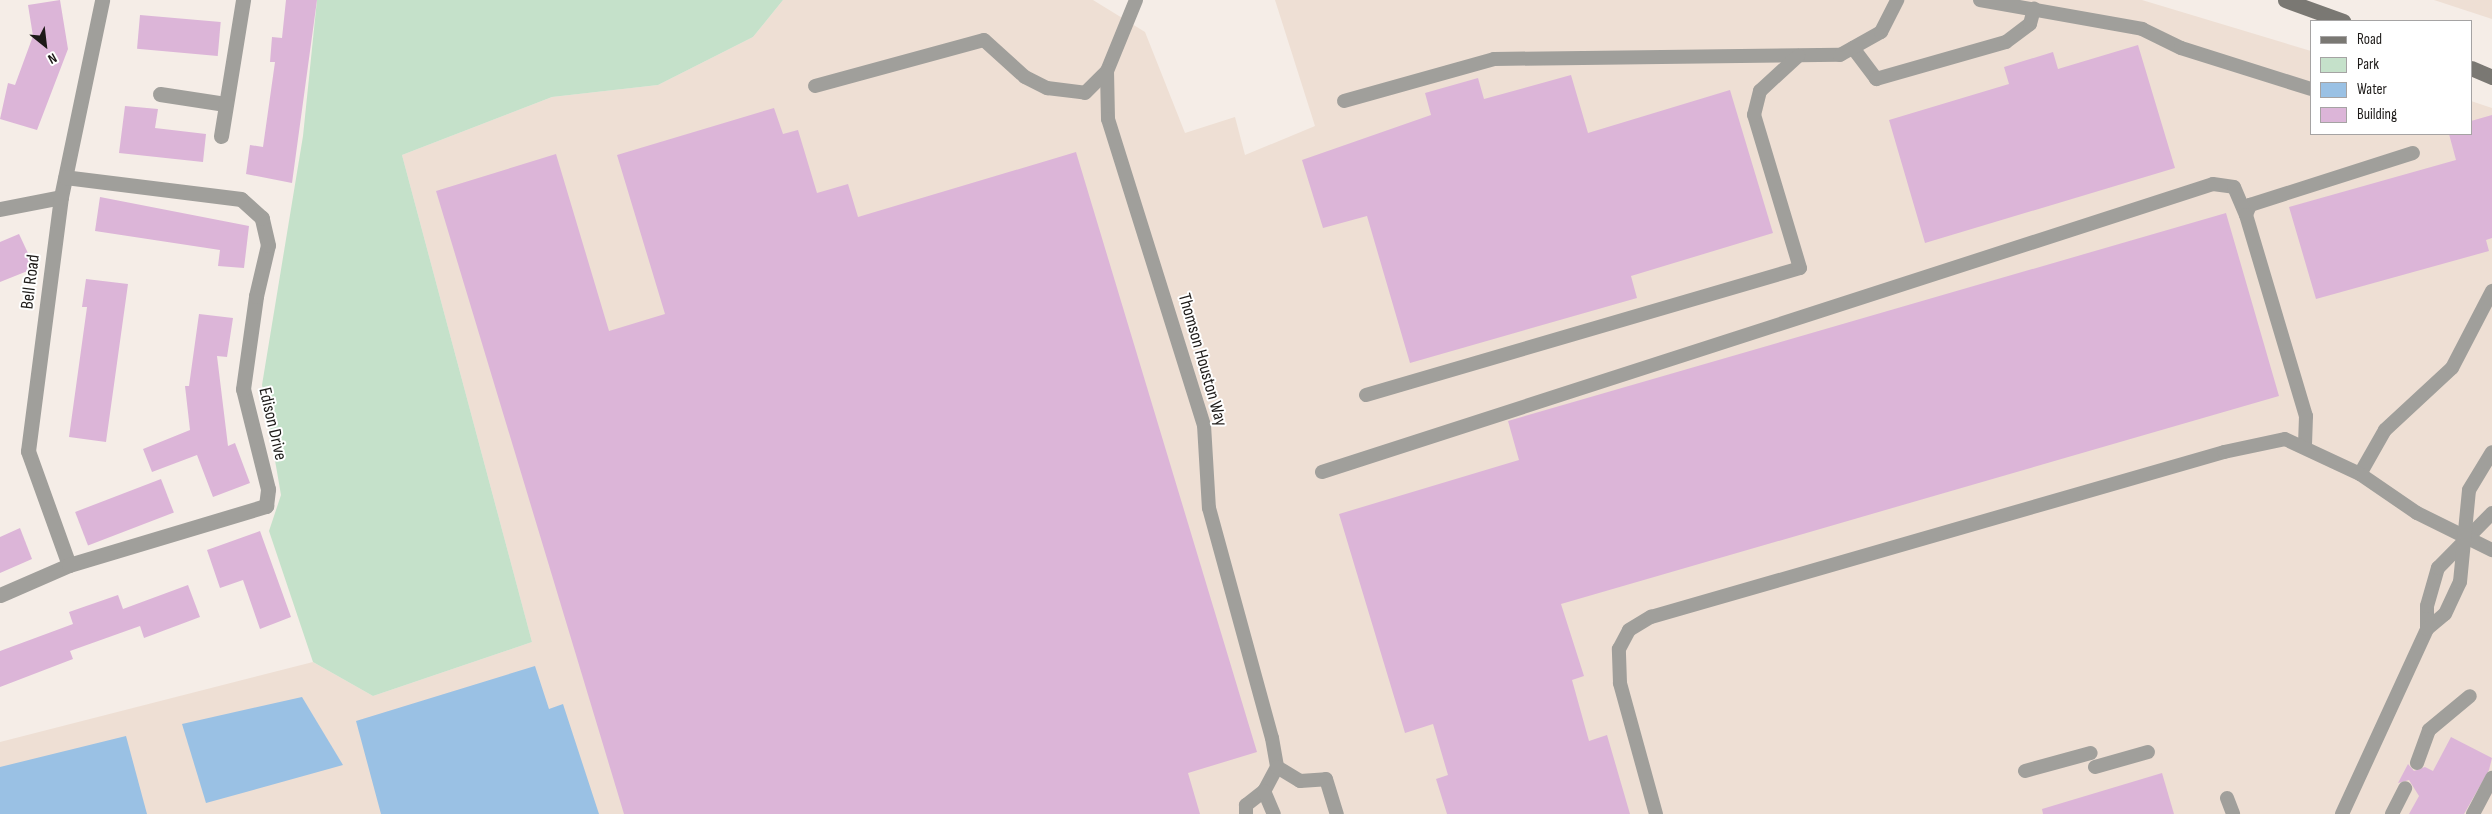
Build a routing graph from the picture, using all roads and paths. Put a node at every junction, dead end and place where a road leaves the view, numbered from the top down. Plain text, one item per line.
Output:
1 (102, 0) edge
2 (243, 0) edge
3 (1136, 0) edge
4 (1897, 0) edge
5 (1980, 0) edge
6 (2285, 0) edge
7 (2034, 9) junction
8 (2340, 20) edge
9 (1854, 48) junction
10 (1798, 56) junction
11 (1107, 71) junction
12 (815, 86) dead end
13 (2310, 89) edge
14 (160, 94) dead end
15 (1344, 101) dead end
16 (225, 104) junction
17 (221, 136) dead end
18 (2413, 153) dead end
19 (65, 177) junction
20 (61, 197) junction
21 (0, 209) edge
22 (2246, 215) junction
23 (2492, 291) edge
24 (1366, 395) dead end
25 (2305, 446) junction
26 (2492, 452) edge
27 (1322, 472) dead end
28 (2360, 474) junction
29 (2492, 513) edge
30 (2465, 538) junction
31 (2492, 550) edge
32 (69, 565) junction
33 (0, 595) edge
34 (2427, 629) junction
35 (2470, 696) dead end
36 (2148, 752) dead end
37 (2091, 753) dead end
38 (2417, 763) dead end
39 (1277, 767) junction
40 (2096, 767) dead end
41 (2025, 770) dead end
42 (2492, 778) edge
43 (2405, 788) dead end
44 (1264, 791) junction
45 (2227, 798) dead end
46 (1246, 814) edge
47 (1274, 814) edge
48 (1338, 814) edge
49 (1656, 814) edge
50 (2233, 814) edge
51 (2342, 814) edge
52 (2392, 814) edge
53 (2473, 814) edge

1 - 19 street, Bell Road
2 - 16 street
3 - 11 lane, Thomson Houston Way
4 - 9 lane
5 - 7 lane
6 - 8 street
7 - 9 lane
7 - 13 lane
9 - 10 lane
10 - 15 lane
10 - 24 lane
11 - 12 lane
11 - 39 lane, Thomson Houston Way
14 - 16 street
16 - 17 street
18 - 22 lane
19 - 20 street, Bell Road
19 - 32 street, Edison Drive
20 - 21 street
20 - 32 street, Bell Road
22 - 25 lane
22 - 27 lane
23 - 28 lane
25 - 28 lane
25 - 49 lane
26 - 30 lane
28 - 30 lane
29 - 30 lane
30 - 31 lane
30 - 34 lane
30 - 34 lane
32 - 33 street, Edison Drive
34 - 51 lane
35 - 38 lane
36 - 40 lane
37 - 41 lane
39 - 44 lane
39 - 48 lane
42 - 53 lane
43 - 52 lane
44 - 46 lane
44 - 47 lane
45 - 50 lane

